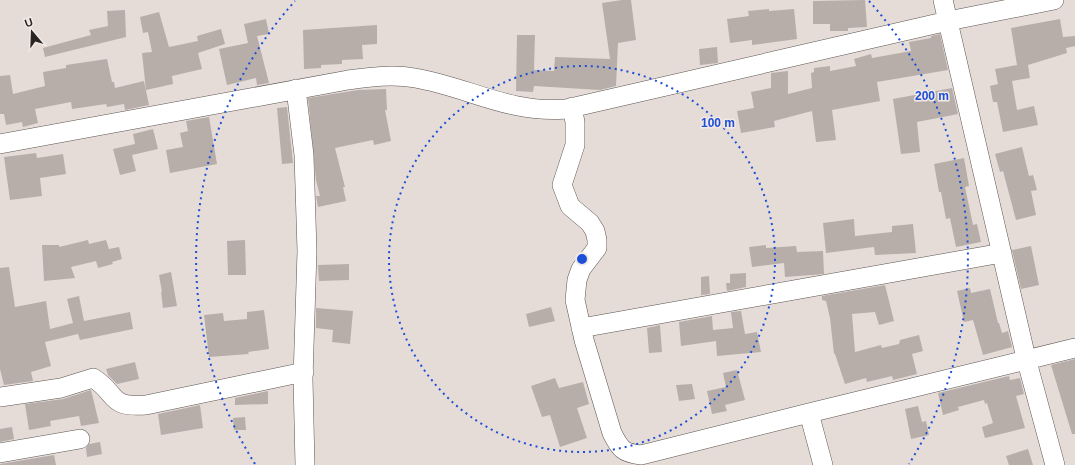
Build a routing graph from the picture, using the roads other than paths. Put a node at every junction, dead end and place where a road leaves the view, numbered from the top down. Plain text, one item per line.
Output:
1 (943, 0) edge
2 (1054, 0) edge
3 (948, 21) junction
4 (296, 89) junction
5 (572, 107) junction
6 (0, 144) edge
7 (1002, 253) junction
8 (581, 328) junction
9 (1075, 348) edge
10 (1026, 358) junction
11 (304, 372) junction
12 (0, 397) edge
13 (809, 413) junction
14 (80, 439) dead end
15 (0, 453) edge
16 (305, 465) edge
17 (823, 465) edge
18 (1055, 465) edge

1 - 3 street
2 - 3 street
3 - 5 street
3 - 7 street
4 - 5 street
4 - 6 street
4 - 11 street
5 - 8 street
7 - 8 street
7 - 10 street
8 - 13 street
9 - 10 street
10 - 13 street
10 - 18 street
11 - 12 street
11 - 16 street
13 - 17 street
14 - 15 street

